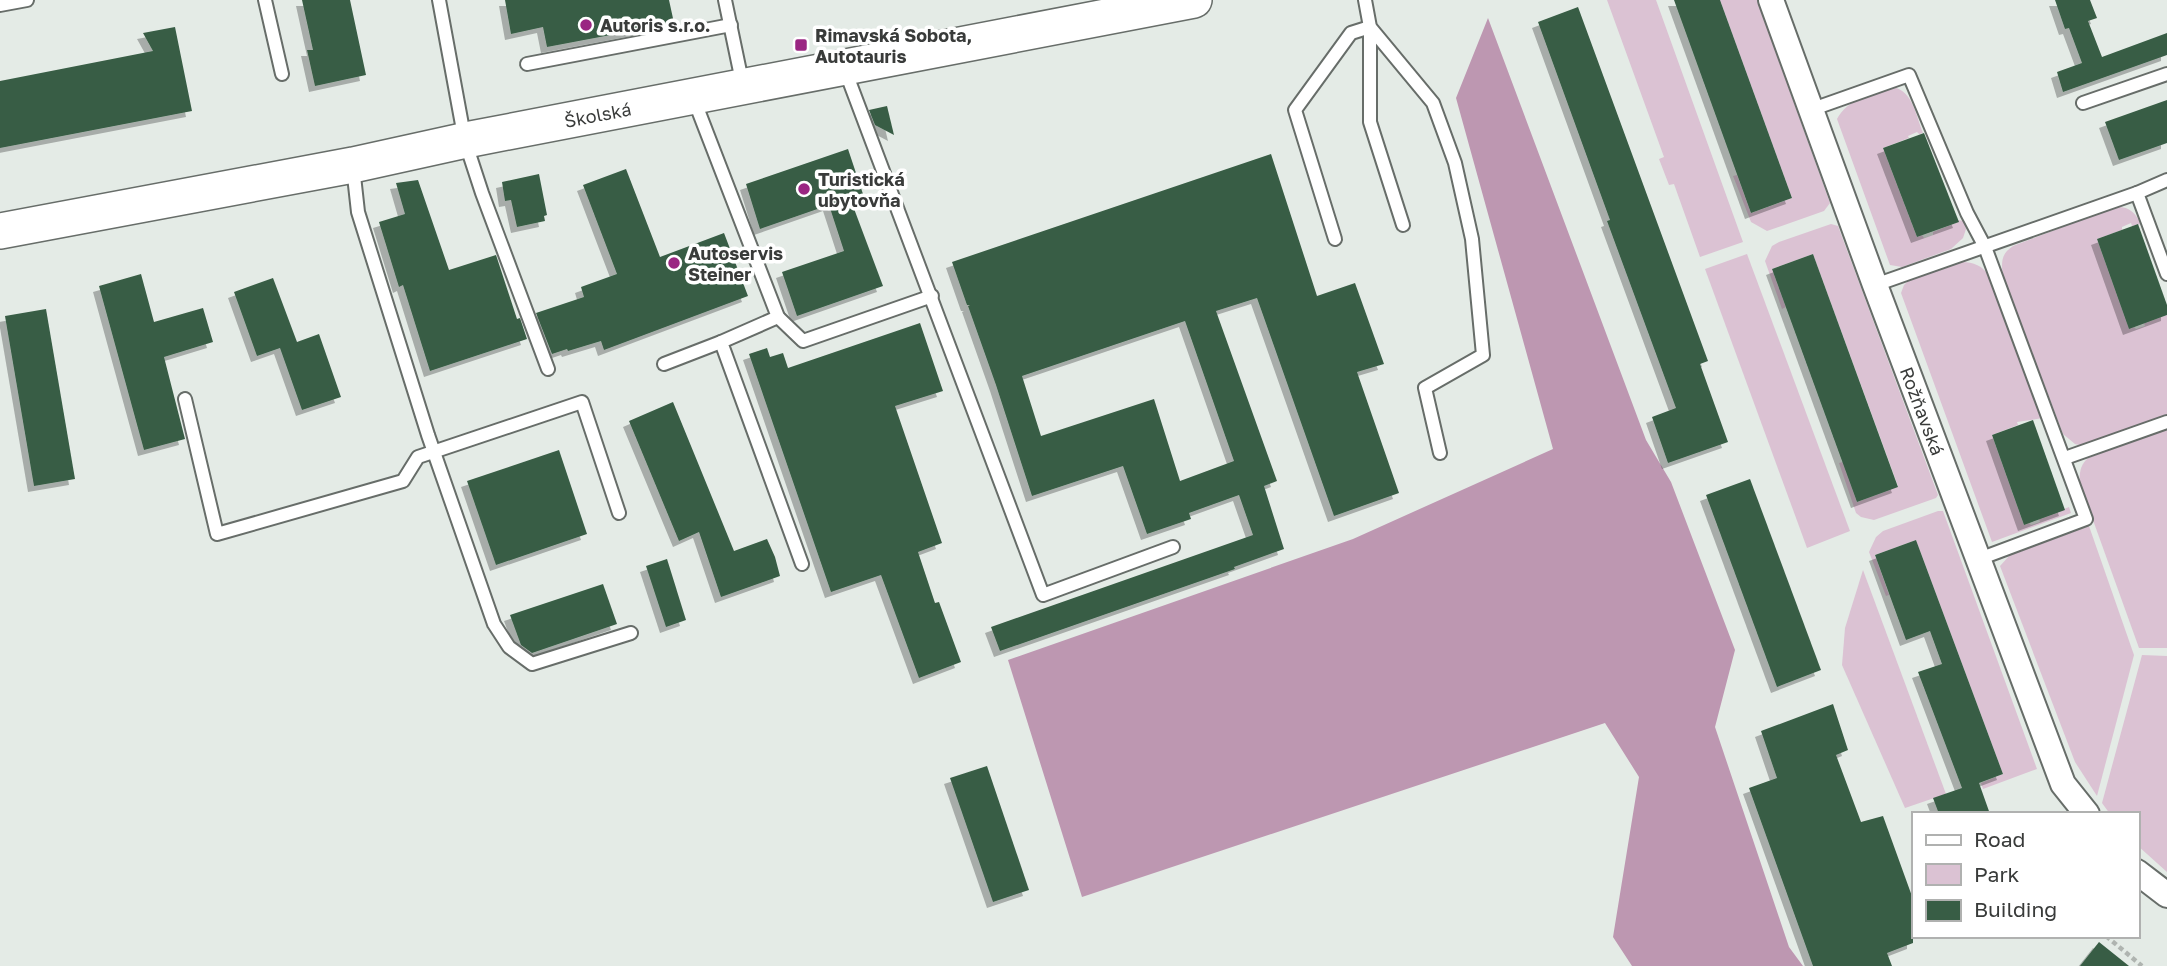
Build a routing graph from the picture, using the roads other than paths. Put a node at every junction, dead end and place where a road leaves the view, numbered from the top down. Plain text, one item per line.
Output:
1 (27, 0) edge
2 (265, 0) edge
3 (439, 0) edge
4 (724, 0) edge
5 (1194, 0) edge
6 (1365, 0) edge
7 (1771, 0) edge
8 (0, 5) edge
9 (731, 25) junction
10 (1370, 27) junction
11 (527, 64) dead end
12 (844, 66) junction
13 (282, 74) dead end
14 (2167, 74) edge
15 (743, 87) junction
16 (693, 97) junction
17 (2083, 103) dead end
18 (1810, 110) junction
19 (465, 141) junction
20 (353, 165) junction
21 (2167, 180) edge
22 (2137, 193) junction
23 (1403, 225) dead end
24 (0, 231) edge
25 (1335, 239) dead end
26 (1985, 247) junction
27 (2167, 274) edge
28 (1875, 285) junction
29 (932, 296) junction
30 (778, 317) junction
31 (721, 342) junction
32 (664, 363) dead end
33 (548, 369) dead end
34 (185, 399) dead end
35 (2167, 422) edge
36 (434, 452) junction
37 (1440, 453) dead end
38 (2065, 458) junction
39 (619, 513) dead end
40 (1173, 547) dead end
41 (1979, 559) junction
42 (802, 564) dead end
43 (631, 632) dead end
44 (2085, 812) edge
45 (2139, 874) edge
46 (2167, 895) edge

1 - 8 lane
2 - 13 lane
3 - 19 lane
4 - 9 lane
5 - 12 main road, Školská
6 - 10 lane
7 - 18 street, Rožňavská
9 - 11 lane
9 - 15 lane
10 - 23 lane
10 - 25 lane
10 - 37 lane
12 - 15 main road, Školská
12 - 29 lane
14 - 17 lane
15 - 16 main road, Školská
16 - 19 main road, Školská
16 - 30 lane
18 - 26 lane
18 - 28 street, Rožňavská
19 - 20 main road, Školská
19 - 33 lane
20 - 24 main road, Školská
20 - 36 lane
21 - 22 lane
22 - 26 lane
22 - 27 lane
26 - 28 lane
26 - 38 lane
28 - 41 street, Rožňavská
29 - 30 lane
29 - 40 lane
30 - 31 lane
31 - 32 lane
31 - 42 lane
34 - 36 lane
35 - 38 lane
36 - 39 lane
36 - 43 lane
38 - 41 lane
41 - 44 street, Rožňavská
45 - 46 street

